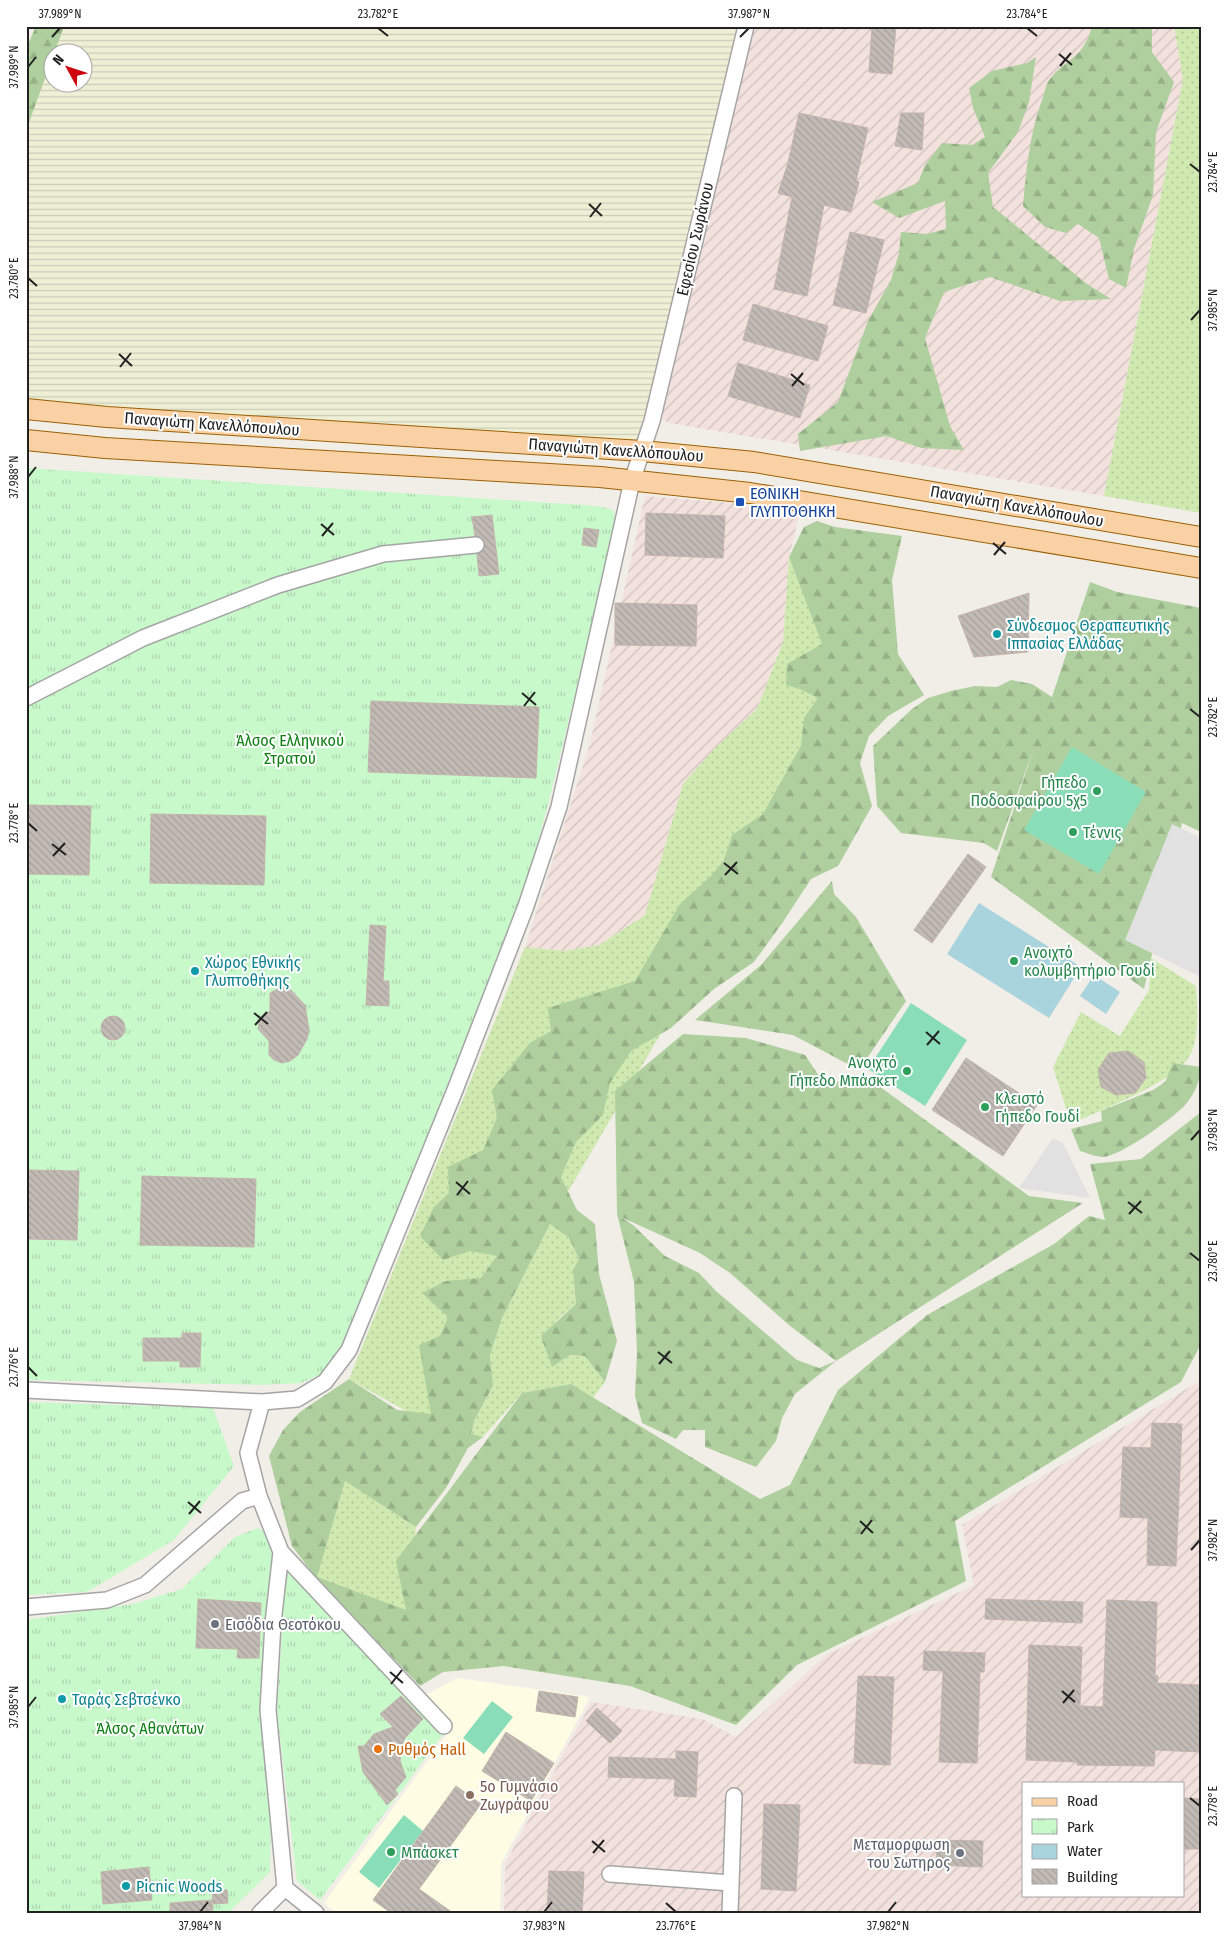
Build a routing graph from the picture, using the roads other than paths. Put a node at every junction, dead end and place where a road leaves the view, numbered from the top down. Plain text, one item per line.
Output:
1 (746, 26) edge
2 (26, 409) edge
3 (26, 440) edge
4 (642, 451) junction
5 (632, 481) junction
6 (1201, 537) edge
7 (476, 545) dead end
8 (1199, 568) edge
9 (26, 698) edge
10 (26, 1390) edge
11 (262, 1402) junction
12 (260, 1496) junction
13 (281, 1552) junction
14 (26, 1606) edge
15 (444, 1726) dead end
16 (734, 1796) dead end
17 (610, 1874) dead end
18 (731, 1883) junction
19 (285, 1888) junction
20 (260, 1913) edge
21 (316, 1913) edge
22 (730, 1913) edge

1 - 4 street, Εφεσίου Σωράνου
2 - 4 main road, Παναγιώτη Κανελλόπουλου
3 - 5 main road, Παναγιώτη Κανελλόπουλου
4 - 5 street, Εφεσίου Σωράνου
4 - 6 main road, Παναγιώτη Κανελλόπουλου
5 - 8 main road, Παναγιώτη Κανελλόπουλου
5 - 11 street, Εφεσίου Σωράνου
7 - 9 street
10 - 11 street, Εφεσίου Σωράνου
11 - 12 street
12 - 13 street
12 - 14 street
13 - 15 street
13 - 19 street
16 - 18 street
17 - 18 street
18 - 22 street
19 - 20 street
19 - 21 street

